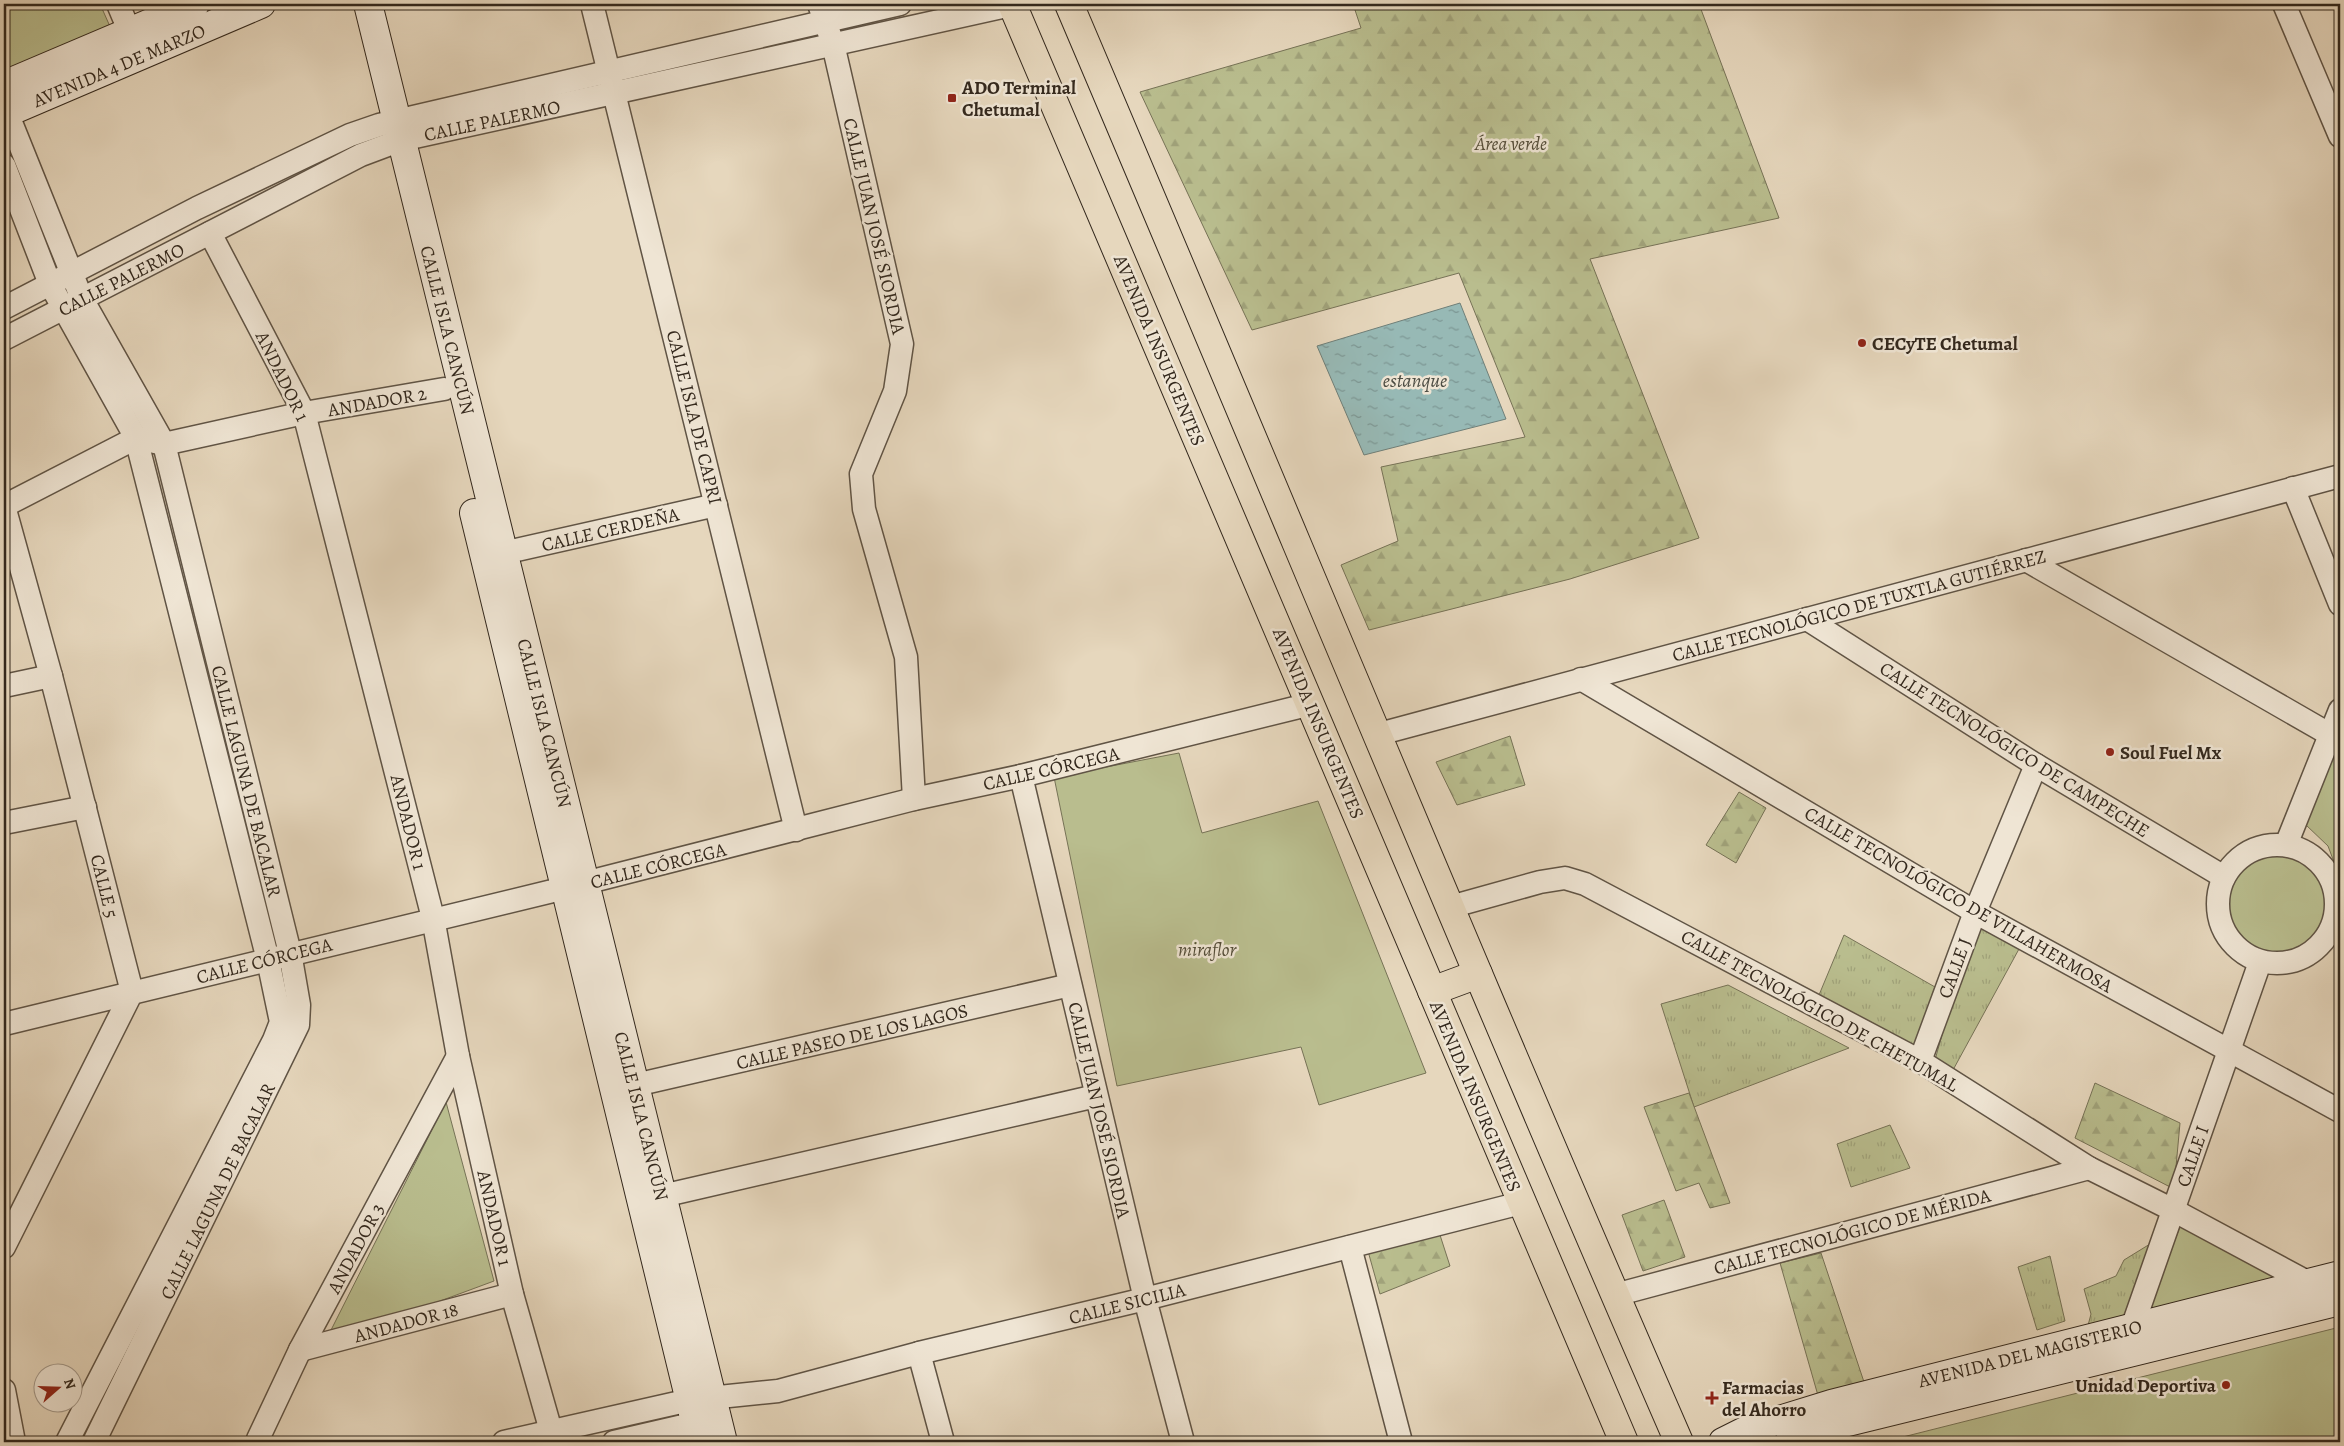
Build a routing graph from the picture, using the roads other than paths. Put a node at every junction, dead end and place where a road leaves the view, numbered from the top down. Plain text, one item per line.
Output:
1 (118, 4) edge
2 (195, 4) edge
3 (261, 4) edge
4 (350, 4) edge
5 (368, 4) edge
6 (592, 4) edge
7 (900, 4) edge
8 (1013, 4) edge
9 (1069, 4) edge
10 (2284, 4) edge
11 (821, 13) edge
12 (135, 44) junction
13 (833, 44) junction
14 (609, 70) junction
15 (4, 85) edge
16 (615, 93) junction
17 (5, 110) edge
18 (390, 132) junction
19 (2340, 136) edge
20 (4, 165) edge
21 (210, 233) junction
22 (72, 272) junction
23 (50, 284) junction
24 (72, 304) junction
25 (4, 308) edge
26 (4, 339) edge
27 (444, 389) junction
28 (304, 414) junction
29 (136, 438) junction
30 (164, 444) junction
31 (2340, 476) edge
32 (2293, 488) junction
33 (716, 505) junction
34 (4, 506) edge
35 (494, 553) junction
36 (2026, 560) junction
37 (2340, 604) edge
38 (1807, 619) junction
39 (51, 676) junction
40 (1582, 679) junction
41 (4, 686) edge
42 (1311, 704) junction
43 (2340, 710) edge
44 (1378, 734) junction
45 (2329, 734) junction
46 (2036, 765) junction
47 (1021, 776) junction
48 (914, 799) junction
49 (85, 807) junction
50 (4, 823) edge
51 (796, 830) junction
52 (2286, 845) junction
53 (2224, 877) junction
54 (575, 885) junction
55 (1450, 907) junction
56 (1975, 912) junction
57 (433, 918) junction
58 (2336, 931) edge
59 (290, 953) junction
60 (268, 960) junction
61 (2260, 962) junction
62 (1478, 974) junction
63 (1070, 985) junction
64 (1432, 991) junction
65 (132, 992) junction
66 (4, 1024) edge
67 (2229, 1050) junction
68 (458, 1056) junction
69 (1920, 1060) junction
70 (625, 1088) junction
71 (1096, 1096) junction
72 (2340, 1111) edge
73 (2089, 1168) junction
74 (662, 1196) junction
75 (1521, 1203) junction
76 (2173, 1210) junction
77 (1350, 1246) junction
78 (4, 1247) edge
79 (2340, 1275) edge
80 (512, 1294) junction
81 (1615, 1295) junction
82 (2322, 1296) edge
83 (1145, 1299) junction
84 (2133, 1340) junction
85 (300, 1350) junction
86 (919, 1354) junction
87 (4, 1390) edge
88 (707, 1411) edge
89 (7, 1420) edge
90 (551, 1431) junction
91 (14, 1442) edge
92 (67, 1442) edge
93 (94, 1442) edge
94 (259, 1442) edge
95 (504, 1442) edge
96 (614, 1442) edge
97 (723, 1442) edge
98 (943, 1442) edge
99 (1183, 1442) edge
100 (1401, 1442) edge
101 (1624, 1442) edge
102 (1679, 1442) edge
103 (1723, 1442) edge
104 (1789, 1442) edge

1 - 12 street
2 - 12 street, AVENIDA 4 DE MARZO
3 - 12 street, AVENIDA 4 DE MARZO
4 - 18 street, CALLE ISLA CANCÚN
5 - 18 street, CALLE ISLA CANCÚN
6 - 14 street, CALLE ISLA DE CAPRI
7 - 11 street, CALLE PALERMO
8 - 13 street, CALLE PALERMO
8 - 42 main road, AVENIDA INSURGENTES
9 - 44 main road
10 - 19 street
11 - 13 street, CALLE JUAN JOSÉ SIORDIA
11 - 14 street, CALLE PALERMO
12 - 15 street, AVENIDA 4 DE MARZO
12 - 17 street, AVENIDA 4 DE MARZO
13 - 16 street, CALLE PALERMO
13 - 48 street, CALLE JUAN JOSÉ SIORDIA
14 - 16 street, CALLE ISLA DE CAPRI
14 - 18 street, CALLE PALERMO
16 - 18 street, CALLE PALERMO
16 - 33 street, CALLE ISLA DE CAPRI
17 - 22 street, CALLE LAGUNA DE BACALAR
18 - 21 street, CALLE PALERMO
18 - 22 street, CALLE PALERMO
18 - 27 street, CALLE ISLA CANCÚN
18 - 35 street, CALLE ISLA CANCÚN
20 - 23 street, CALLE LAGUNA DE BACALAR
21 - 24 street, CALLE PALERMO
21 - 28 street, ANDADOR 1
22 - 23 street, CALLE PALERMO
22 - 24 street, CALLE LAGUNA DE BACALAR
23 - 24 street, CALLE LAGUNA DE BACALAR
23 - 25 street, CALLE PALERMO
24 - 26 street, CALLE PALERMO
24 - 29 street, CALLE LAGUNA DE BACALAR
24 - 30 street, CALLE LAGUNA DE BACALAR
27 - 28 street, ANDADOR 2
27 - 35 street, CALLE ISLA CANCÚN
28 - 30 street, ANDADOR 2
28 - 57 street, ANDADOR 1
29 - 30 street
29 - 34 street
29 - 60 street, CALLE LAGUNA DE BACALAR
30 - 59 street, CALLE LAGUNA DE BACALAR
31 - 32 street, CALLE TECNOLÓGICO DE TUXTLA GUTIÉRREZ
32 - 36 street, CALLE TECNOLÓGICO DE TUXTLA GUTIÉRREZ
32 - 37 street
33 - 35 street, CALLE CERDEÑA
33 - 51 street, CALLE ISLA DE CAPRI
34 - 39 street, CALLE 5
35 - 54 street, CALLE ISLA CANCÚN
36 - 38 street, CALLE TECNOLÓGICO DE TUXTLA GUTIÉRREZ
36 - 45 street
38 - 40 street, CALLE TECNOLÓGICO DE TUXTLA GUTIÉRREZ
38 - 46 street, CALLE TECNOLÓGICO DE CAMPECHE
39 - 41 street
39 - 49 street, CALLE 5
40 - 44 street, CALLE TECNOLÓGICO DE TUXTLA GUTIÉRREZ
40 - 56 street, CALLE TECNOLÓGICO DE VILLAHERMOSA
42 - 47 street, CALLE CÓRCEGA
42 - 64 main road, AVENIDA INSURGENTES
43 - 45 street
44 - 55 main road
45 - 52 street
46 - 53 street, CALLE TECNOLÓGICO DE CAMPECHE
46 - 56 street, CALLE J
47 - 48 street, CALLE CÓRCEGA
47 - 63 street, CALLE JUAN JOSÉ SIORDIA
48 - 51 street, CALLE CÓRCEGA
49 - 50 street
49 - 65 street, CALLE 5
51 - 54 street, CALLE CÓRCEGA
52 - 53 street
52 - 58 street
53 - 61 street
54 - 57 street, CALLE CÓRCEGA
54 - 70 street, CALLE ISLA CANCÚN
55 - 62 main road
55 - 69 street, CALLE TECNOLÓGICO DE CHETUMAL
56 - 67 street, CALLE TECNOLÓGICO DE VILLAHERMOSA
56 - 69 street, CALLE J
57 - 59 street, CALLE CÓRCEGA
57 - 68 street, ANDADOR 1
58 - 61 street
59 - 60 street, CALLE CÓRCEGA
59 - 93 street, CALLE LAGUNA DE BACALAR
60 - 65 street, CALLE CÓRCEGA
60 - 92 street, CALLE LAGUNA DE BACALAR
61 - 67 street, CALLE I
62 - 64 main road
62 - 81 main road
63 - 70 street, CALLE PASEO DE LOS LAGOS
63 - 71 street, CALLE JUAN JOSÉ SIORDIA
64 - 75 main road, AVENIDA INSURGENTES
65 - 66 street, CALLE CÓRCEGA
65 - 78 street
67 - 72 street, CALLE TECNOLÓGICO DE VILLAHERMOSA
67 - 76 street, CALLE I
68 - 80 street, ANDADOR 1
68 - 85 street, ANDADOR 3
69 - 73 street, CALLE TECNOLÓGICO DE CHETUMAL
70 - 74 street, CALLE ISLA CANCÚN
70 - 88 street, CALLE ISLA CANCÚN
71 - 74 street
71 - 83 street, CALLE JUAN JOSÉ SIORDIA
73 - 76 street, CALLE TECNOLÓGICO DE CHETUMAL
73 - 81 street, CALLE TECNOLÓGICO DE MÉRIDA
74 - 88 street, CALLE ISLA CANCÚN
75 - 77 street, CALLE SICILIA
75 - 101 main road, AVENIDA INSURGENTES
76 - 82 street, CALLE TECNOLÓGICO DE CHETUMAL
76 - 84 street, CALLE I
77 - 83 street, CALLE SICILIA
77 - 100 street
79 - 82 street, AVENIDA DEL MAGISTERIO
80 - 85 street, ANDADOR 18
80 - 90 street, ANDADOR 1
81 - 102 main road
82 - 84 street, AVENIDA DEL MAGISTERIO
83 - 86 street, CALLE SICILIA
83 - 99 street, CALLE JUAN JOSÉ SIORDIA
84 - 103 street, AVENIDA DEL MAGISTERIO
84 - 104 street, AVENIDA DEL MAGISTERIO
85 - 94 street, ANDADOR 3
86 - 88 street, CALLE SICILIA
86 - 98 street
87 - 89 street
88 - 90 street, CALLE SICILIA
88 - 96 street, CALLE SICILIA
88 - 97 street, CALLE ISLA CANCÚN
89 - 91 street
90 - 95 street, CALLE SICILIA

